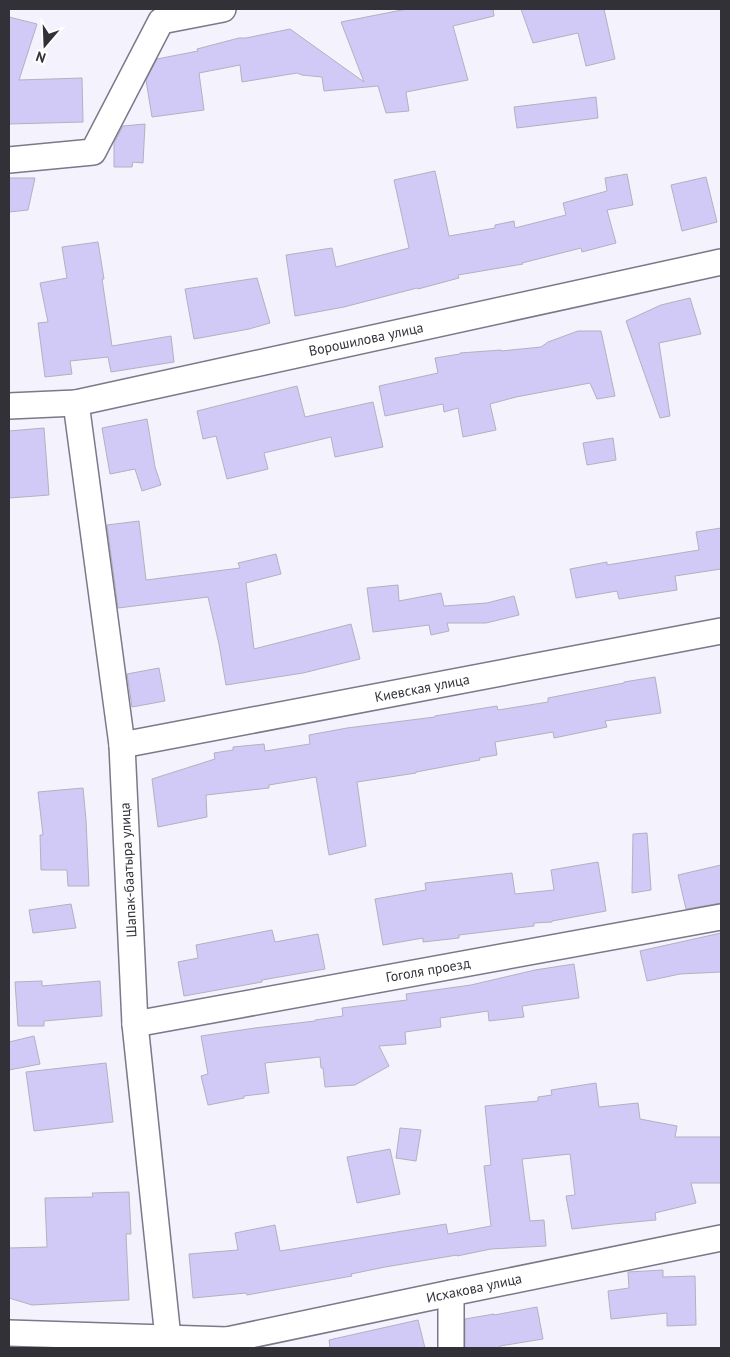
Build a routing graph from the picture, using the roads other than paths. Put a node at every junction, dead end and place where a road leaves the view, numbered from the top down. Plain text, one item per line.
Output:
1 (223, 9) edge
2 (9, 160) edge
3 (721, 262) edge
4 (76, 402) junction
5 (9, 406) edge
6 (721, 631) edge
7 (122, 745) junction
8 (721, 916) edge
9 (135, 1024) junction
10 (721, 1238) edge
11 (451, 1293) junction
12 (9, 1332) edge
13 (168, 1338) junction
14 (227, 1344) edge
15 (451, 1348) edge

1 - 2 street
3 - 4 street, Ворошилова улица
4 - 5 street, Ворошилова улица
4 - 7 street, Шапак-баатыра улица
6 - 7 street, Киевская улица
7 - 9 street, Шапак-баатыра улица
8 - 9 street, Гоголя проезд
9 - 13 street, Шапак-баатыра улица
10 - 11 street, Исхакова улица
11 - 14 street, Исхакова улица
11 - 15 street
12 - 13 street
13 - 14 street

